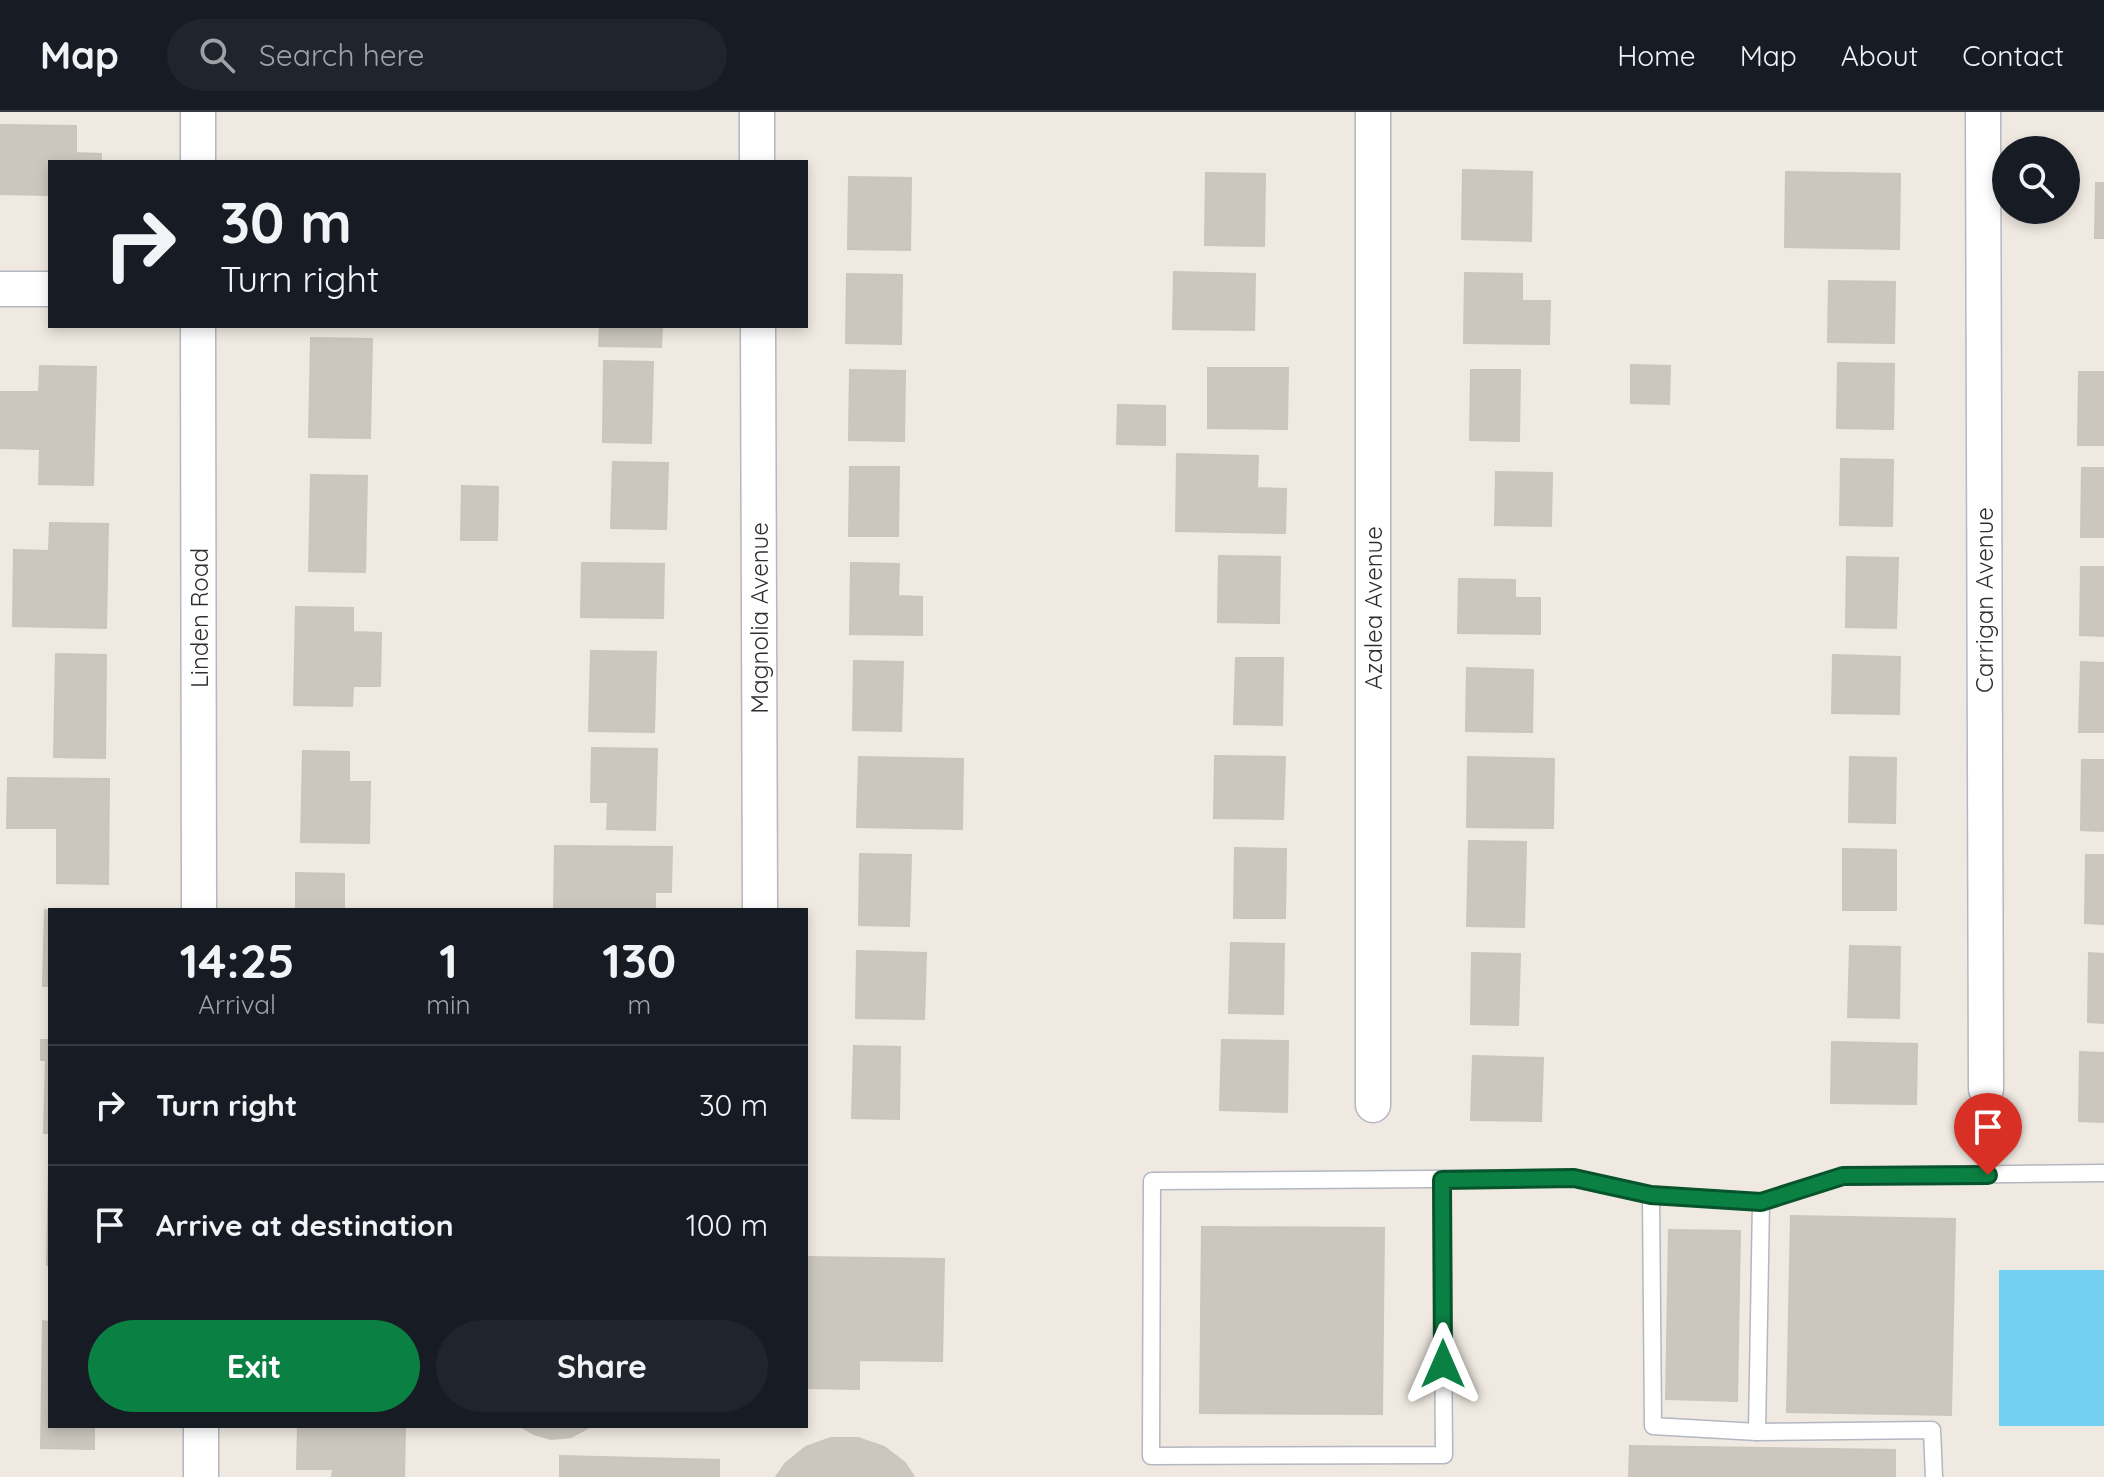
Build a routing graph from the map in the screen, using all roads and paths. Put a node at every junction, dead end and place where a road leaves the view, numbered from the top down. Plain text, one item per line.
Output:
1 (198, 112) edge
2 (757, 112) edge
3 (1373, 112) edge
4 (1983, 112) edge
5 (198, 160) edge
6 (757, 160) edge
7 (0, 289) edge
8 (48, 289) edge
9 (198, 328) edge
10 (758, 328) edge
11 (199, 908) edge
12 (760, 908) edge
13 (1986, 1089) dead end
14 (1373, 1105) dead end
15 (2104, 1173) edge
16 (1442, 1180) junction
17 (1651, 1195) junction
18 (1761, 1202) junction
19 (201, 1428) edge
20 (1757, 1432) junction
21 (201, 1477) edge
22 (1934, 1477) edge

1 - 5 street
2 - 6 street
3 - 14 street, Azalea Avenue
4 - 13 street, Carrigan Avenue
7 - 8 street
9 - 11 street, Linden Road
10 - 12 street, Magnolia Avenue
15 - 18 lane
16 - 16 lane
16 - 17 lane
17 - 18 lane
17 - 20 lane
18 - 20 lane
19 - 21 street
20 - 22 lane

